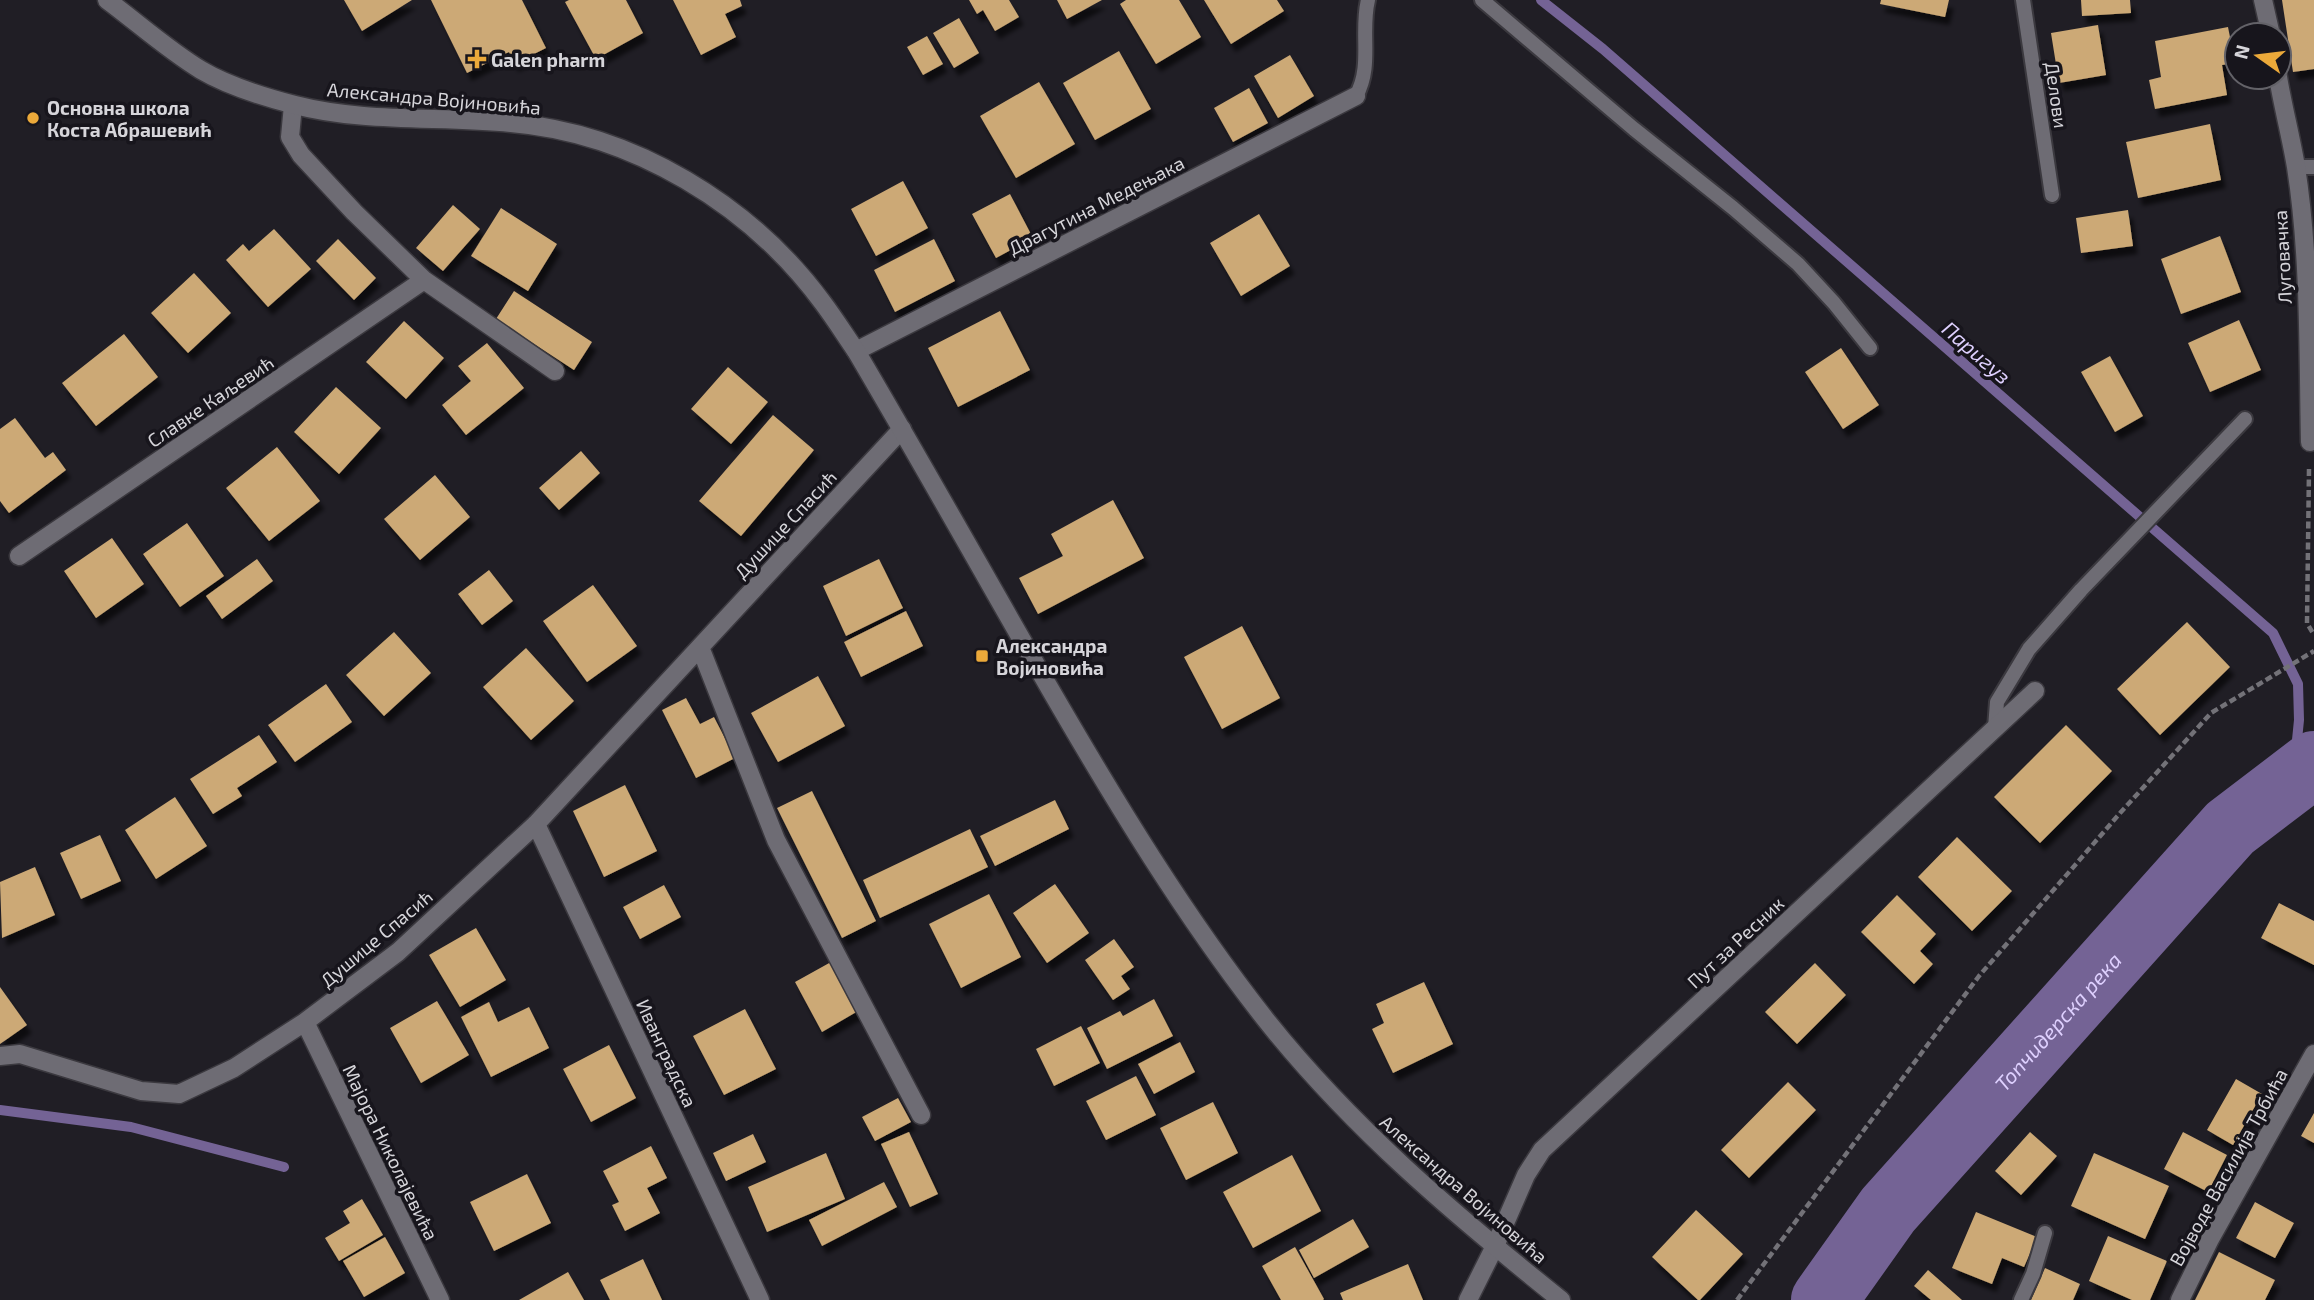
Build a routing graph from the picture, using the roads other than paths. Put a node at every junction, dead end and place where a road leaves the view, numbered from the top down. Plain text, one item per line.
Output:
1 (107, 0) edge
2 (1368, 0) edge
3 (1482, 0) edge
4 (2023, 0) edge
5 (2263, 0) edge
6 (2267, 21) edge
7 (2282, 91) edge
8 (1356, 96) joint
9 (293, 105) junction
10 (2305, 167) edge
11 (2052, 195) dead end
12 (424, 281) junction
13 (2311, 345) edge
14 (1870, 348) dead end
15 (856, 351) junction
16 (555, 371) dead end
17 (2245, 419) dead end
18 (902, 429) junction
19 (2310, 442) road end
20 (19, 556) dead end
21 (700, 647) junction
22 (2035, 691) dead end
23 (1995, 728) junction
24 (536, 824) junction
25 (305, 1022) junction
26 (2314, 1054) edge
27 (0, 1056) edge
28 (920, 1115) dead end
29 (2045, 1233) dead end
30 (1495, 1247) junction
31 (440, 1300) edge
32 (760, 1300) edge
33 (1468, 1300) edge
34 (1561, 1300) edge
35 (2021, 1300) edge
36 (2179, 1300) edge

1 - 9 street, Александра Војиновића
2 - 8 lane
3 - 14 lane
4 - 11 lane, Делови
5 - 6 street
7 - 10 street, Луговачка
8 - 15 street, Драгутина Медењака
9 - 12 street
9 - 15 street, Александра Војиновића
10 - 13 street, Луговачка
12 - 16 street
12 - 20 street, Славке Каљевић
13 - 19 street, Луговачка
15 - 18 street, Александра Војиновића
17 - 23 lane
18 - 21 street, Душице Спасић
18 - 30 street, Александра Војиновића
21 - 24 street, Душице Спасић
21 - 28 street
22 - 23 street, Пут за Ресник
23 - 30 street, Пут за Ресник
24 - 25 street, Душице Спасић
24 - 32 street, Иванградска
25 - 27 street, Душице Спасић
25 - 31 street, Мајора Николајевића
26 - 36 street, Војводе Василија Трбића
29 - 35 lane
30 - 33 street, Пут за Ресник
30 - 34 street, Александра Војиновића

